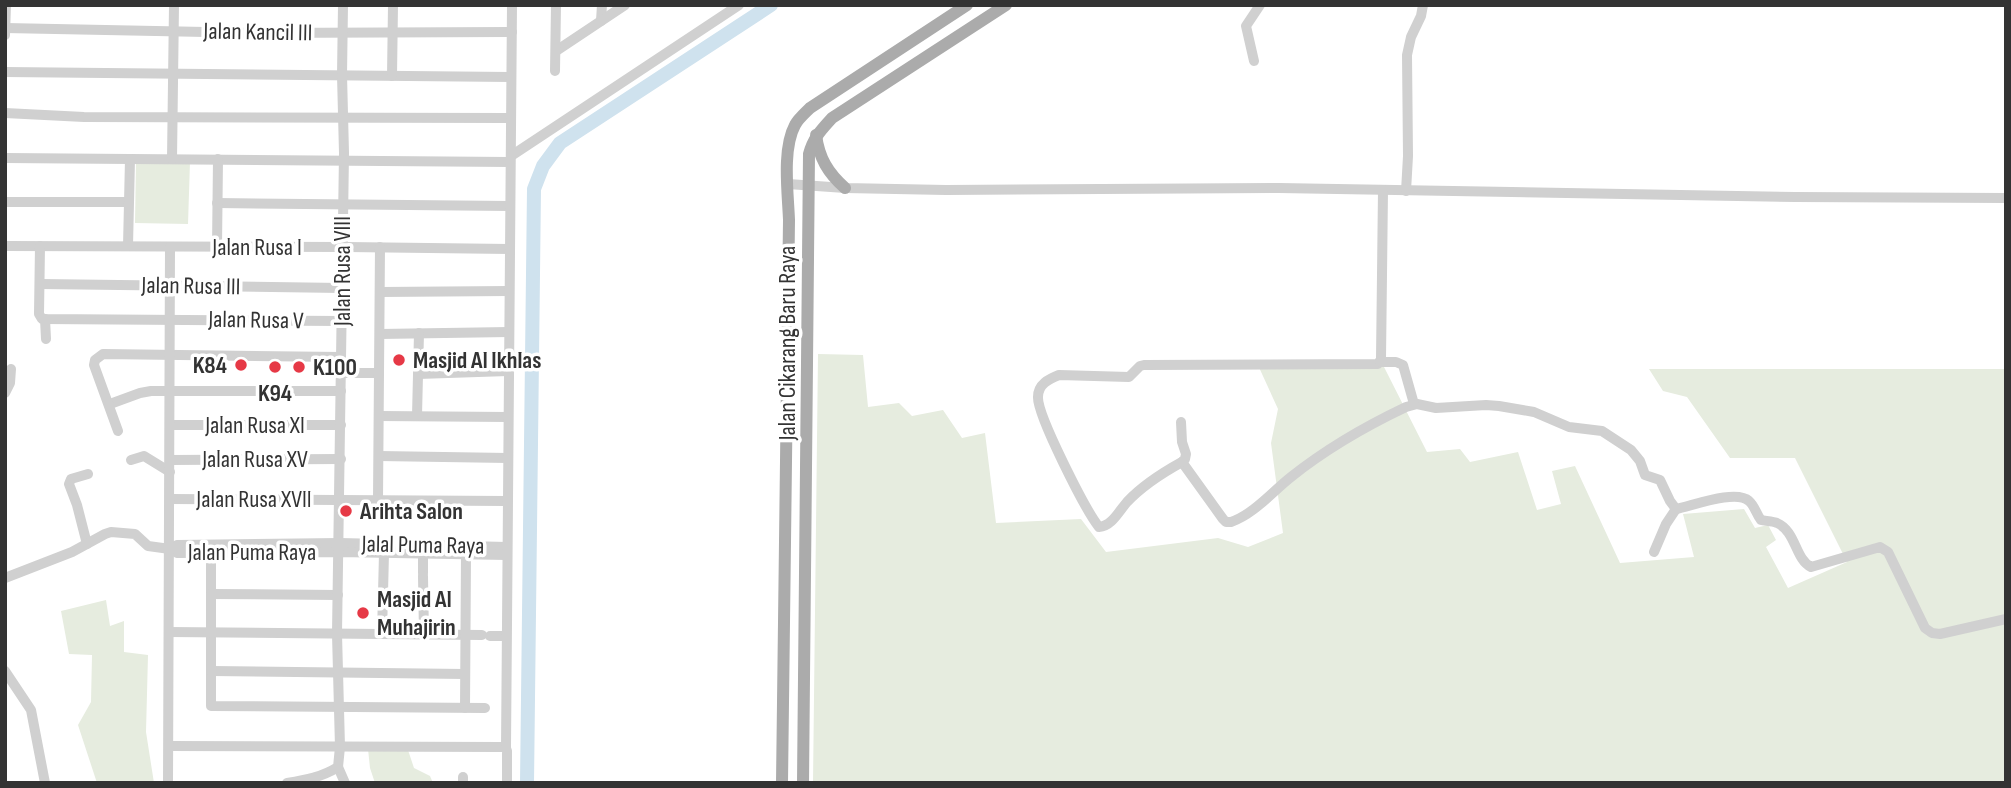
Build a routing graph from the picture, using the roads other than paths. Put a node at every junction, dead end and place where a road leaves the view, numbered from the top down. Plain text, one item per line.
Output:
1 (6, 5) edge
2 (174, 5) edge
3 (343, 5) edge
4 (393, 5) edge
5 (512, 5) edge
6 (556, 5) edge
7 (602, 5) edge
8 (625, 5) edge
9 (716, 5) edge
10 (739, 5) edge
11 (967, 5) edge
12 (1006, 5) edge
13 (1260, 5) edge
14 (1423, 5) edge
15 (723, 16) junction
16 (601, 21) junction
17 (5, 28) edge
18 (174, 31) junction
19 (343, 32) junction
20 (512, 32) junction
21 (393, 33) junction
22 (5, 35) edge
23 (556, 51) junction
24 (1254, 61) dead end
25 (555, 71) dead end
26 (5, 72) edge
27 (173, 74) junction
28 (342, 75) junction
29 (392, 76) junction
30 (511, 77) junction
31 (5, 113) edge
32 (172, 117) junction
33 (344, 117) junction
34 (511, 118) junction
35 (816, 135) junction
36 (511, 136) junction
37 (532, 141) junction
38 (5, 158) edge
39 (130, 159) junction
40 (172, 159) junction
41 (218, 159) junction
42 (510, 159) junction
43 (343, 160) junction
44 (788, 184) junction
45 (809, 185) junction
46 (845, 188) junction
47 (1382, 190) junction
48 (1406, 191) junction
49 (2006, 198) edge
50 (5, 202) edge
51 (129, 202) junction
52 (217, 203) junction
53 (343, 204) junction
54 (510, 206) junction
55 (5, 246) edge
56 (40, 246) junction
57 (128, 246) junction
58 (170, 247) junction
59 (217, 247) junction
60 (342, 247) junction
61 (380, 247) junction
62 (510, 250) junction
63 (41, 284) junction
64 (170, 286) junction
65 (342, 288) junction
66 (509, 291) junction
67 (380, 292) junction
68 (45, 319) junction
69 (170, 320) junction
70 (342, 321) junction
71 (509, 332) junction
72 (419, 333) junction
73 (380, 334) junction
74 (47, 339) dead end
75 (170, 355) junction
76 (341, 357) junction
77 (1380, 362) junction
78 (11, 369) dead end
79 (509, 371) junction
80 (341, 373) junction
81 (379, 373) junction
82 (418, 374) junction
83 (170, 390) junction
84 (341, 391) junction
85 (5, 393) edge
86 (110, 404) junction
87 (1414, 404) junction
88 (379, 416) junction
89 (418, 416) junction
90 (508, 417) junction
91 (1181, 422) dead end
92 (170, 425) junction
93 (341, 425) junction
94 (118, 431) dead end
95 (379, 456) junction
96 (508, 458) junction
97 (341, 459) junction
98 (131, 460) dead end
99 (170, 460) junction
100 (1182, 462) junction
101 (170, 472) junction
102 (88, 474) dead end
103 (170, 499) junction
104 (340, 500) junction
105 (378, 500) junction
106 (507, 501) junction
107 (1676, 509) junction
108 (87, 544) junction
109 (339, 547) junction
110 (170, 549) junction
111 (507, 551) junction
112 (211, 552) junction
113 (384, 552) junction
114 (1654, 552) dead end
115 (423, 553) junction
116 (466, 554) junction
117 (5, 578) edge
118 (211, 594) junction
119 (338, 595) junction
120 (2006, 619) edge
121 (169, 632) junction
122 (211, 632) junction
123 (337, 634) junction
124 (382, 634) junction
125 (424, 635) junction
126 (465, 635) junction
127 (506, 636) junction
128 (5, 671) edge
129 (211, 671) junction
130 (338, 672) junction
131 (465, 674) junction
132 (339, 708) junction
133 (466, 708) junction
134 (485, 708) dead end
135 (169, 746) junction
136 (340, 747) junction
137 (506, 748) junction
138 (338, 767) junction
139 (169, 782) edge
140 (45, 783) edge
141 (287, 783) edge
142 (345, 783) edge
143 (507, 783) edge
144 (782, 783) edge
145 (803, 783) edge

1 - 17 street
2 - 18 street
3 - 19 street, Jalan Rusa VIII
4 - 21 street
5 - 20 street
6 - 23 street
7 - 16 street
8 - 16 street
9 - 15 street
10 - 15 street
11 - 44 main road, Jalan Cikarang Baru Raya
12 - 35 main road
13 - 24 street
14 - 48 street
15 - 37 street
16 - 23 street
17 - 18 street, Jalan Kancil III
17 - 22 street
18 - 19 street, Jalan Kancil III
18 - 27 street
19 - 21 street, Jalan Kancil III
19 - 28 street, Jalan Rusa VIII
20 - 21 street, Jalan Kancil III
20 - 30 street
21 - 29 street
23 - 25 street
26 - 27 street
27 - 28 street
27 - 32 street
28 - 29 street
28 - 33 street, Jalan Rusa VIII
29 - 30 street
30 - 34 street
31 - 32 street
32 - 33 street
32 - 40 street
33 - 34 street
33 - 43 street, Jalan Rusa VIII
34 - 36 street
35 - 45 main road, Jalan Cikarang Baru Raya
35 - 46 main road
36 - 37 street
36 - 42 street
37 - 42 street
38 - 39 street
39 - 40 street
39 - 51 street
40 - 41 street
41 - 43 street
41 - 52 street
42 - 43 street
42 - 54 street
43 - 53 street, Jalan Rusa VIII
44 - 45 street
44 - 144 main road, Jalan Cikarang Baru Raya
45 - 46 street
45 - 145 main road, Jalan Cikarang Baru Raya
46 - 47 street
47 - 48 street
47 - 77 street
48 - 49 street
50 - 51 street
51 - 57 street
52 - 53 street
52 - 59 street
53 - 54 street
53 - 60 street, Jalan Rusa VIII
54 - 62 street
55 - 56 street, Jalan Rusa I
56 - 57 street, Jalan Rusa I
56 - 63 street
57 - 58 street, Jalan Rusa I
58 - 59 street, Jalan Rusa I
58 - 64 street
59 - 60 street, Jalan Rusa I
60 - 61 street, Jalan Rusa I
60 - 65 street, Jalan Rusa VIII
61 - 62 street, Jalan Rusa I
61 - 67 street
62 - 66 street
63 - 64 street, Jalan Rusa III
63 - 68 street
64 - 65 street, Jalan Rusa III
64 - 69 street
65 - 70 street, Jalan Rusa VIII
66 - 67 street
66 - 71 street
67 - 73 street
68 - 69 street, Jalan Rusa V
68 - 74 street
69 - 70 street, Jalan Rusa V
69 - 75 street
70 - 76 street, Jalan Rusa VIII
71 - 72 street
71 - 79 street
72 - 73 street
72 - 82 street
73 - 81 street
75 - 76 street
75 - 83 street
75 - 86 street
76 - 80 street, Jalan Rusa VIII
77 - 87 street
77 - 100 street
78 - 85 street
79 - 82 street
79 - 90 street
80 - 81 street
80 - 84 street, Jalan Rusa VIII
81 - 88 street
82 - 89 street
83 - 84 street
83 - 86 street
83 - 92 street
84 - 93 street, Jalan Rusa VIII
86 - 94 street
87 - 100 street
87 - 107 street
88 - 89 street
88 - 95 street
89 - 90 street
90 - 96 street
91 - 100 street
92 - 93 street, Jalan Rusa XI
92 - 99 street
93 - 97 street, Jalan Rusa VIII
95 - 96 street
95 - 105 street
96 - 106 street
97 - 99 street, Jalan Rusa XV
97 - 104 street, Jalan Rusa VIII
98 - 101 street
99 - 101 street
101 - 103 street
102 - 108 street
103 - 104 street, Jalan Rusa XVII
103 - 110 street
104 - 105 street, Jalan Rusa XVII
104 - 109 street, Jalan Rusa VIII
105 - 106 street, Jalan Rusa XVII
106 - 111 street
107 - 114 street
107 - 120 street
108 - 110 street
108 - 117 street
109 - 110 street, Jalan Puma Raya
109 - 111 street, Jalal Puma Raya
109 - 112 street, Jalan Puma Raya
109 - 113 street, Jalan Puma Raya
109 - 119 street, Jalan Rusa VIII
110 - 112 street, Jalan Puma Raya
110 - 121 street
111 - 116 street, Jalan Puma Raya
111 - 127 street
112 - 118 street
113 - 115 street, Jalan Puma Raya
113 - 124 street
115 - 116 street, Jalan Puma Raya
115 - 125 street
116 - 126 street
118 - 119 street
118 - 122 street
119 - 123 street, Jalan Rusa VIII
121 - 122 street
121 - 135 street
122 - 123 street
122 - 129 street
123 - 124 street
123 - 130 street, Jalan Rusa VIII
124 - 125 street
125 - 126 street
126 - 127 street
126 - 131 street
127 - 137 street
128 - 140 street
129 - 130 street
129 - 132 street
130 - 131 street
130 - 132 street, Jalan Rusa VIII
131 - 133 street
132 - 133 street
132 - 136 street, Jalan Rusa VIII
133 - 134 street
135 - 136 street
135 - 139 street
136 - 137 street
136 - 138 street, Jalan Rusa VIII
137 - 143 street
138 - 141 street
138 - 142 street

